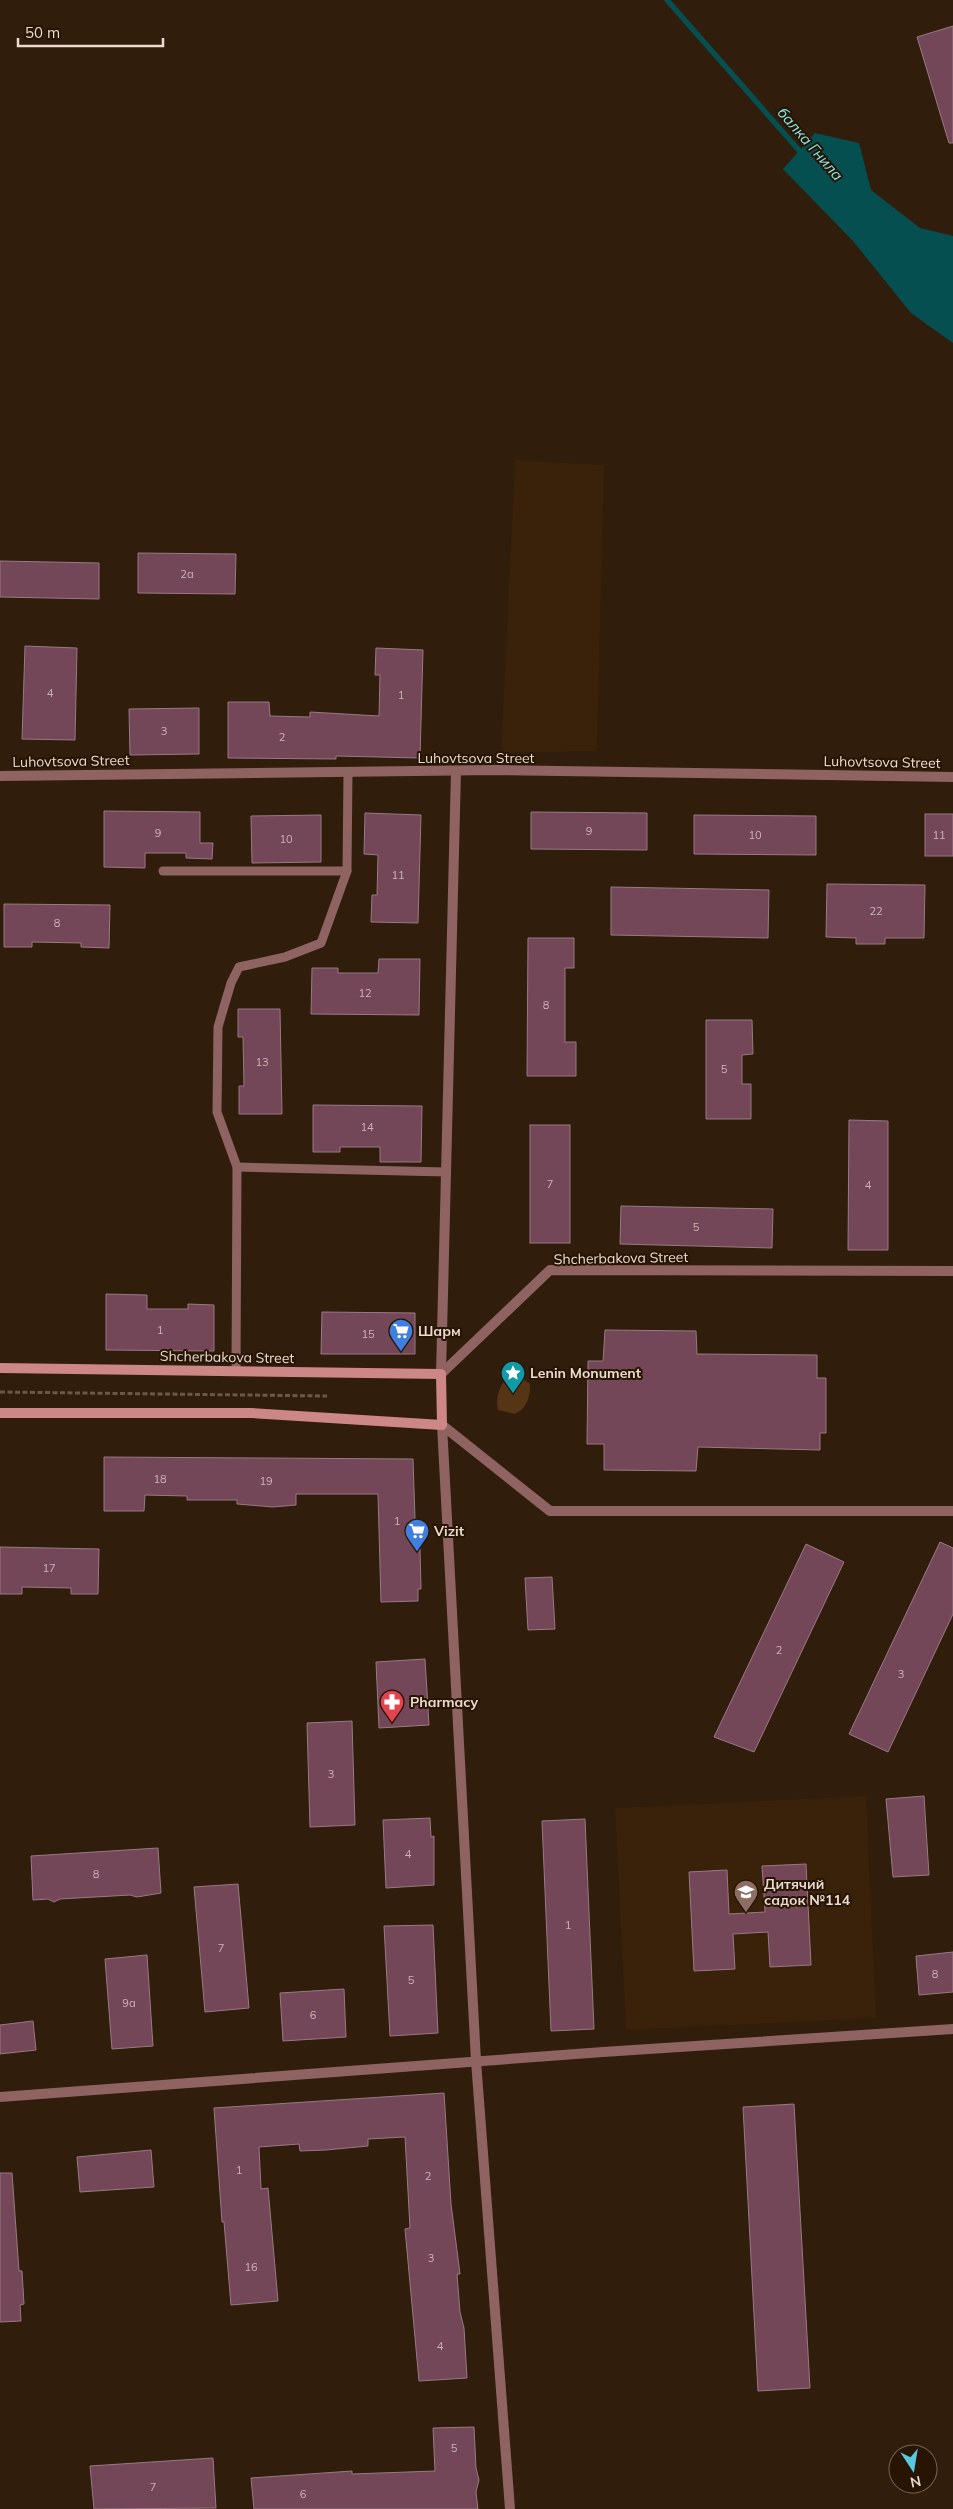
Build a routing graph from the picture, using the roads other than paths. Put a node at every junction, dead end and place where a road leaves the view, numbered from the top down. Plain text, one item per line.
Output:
1 (456, 771) junction
2 (348, 772) junction
3 (0, 776) edge
4 (953, 776) edge
5 (163, 871) dead end
6 (347, 871) junction
7 (237, 1167) junction
8 (446, 1172) junction
9 (953, 1271) edge
10 (0, 1368) edge
11 (236, 1371) junction
12 (441, 1374) junction
13 (0, 1413) edge
14 (442, 1426) junction
15 (953, 1512) edge
16 (953, 2029) edge
17 (476, 2061) junction
18 (0, 2097) edge
19 (510, 2509) edge

1 - 2 street, Luhovtsova Street
1 - 4 street, Luhovtsova Street
1 - 8 street
2 - 3 street, Luhovtsova Street
2 - 6 lane
5 - 6 lane
6 - 7 lane
7 - 8 lane
7 - 11 lane
8 - 12 street
9 - 12 street, Shcherbakova Street
10 - 11 street, Shcherbakova Street
11 - 12 street, Shcherbakova Street
12 - 14 street
13 - 14 street
14 - 15 street
14 - 17 street
16 - 17 street
17 - 18 street
17 - 19 street

